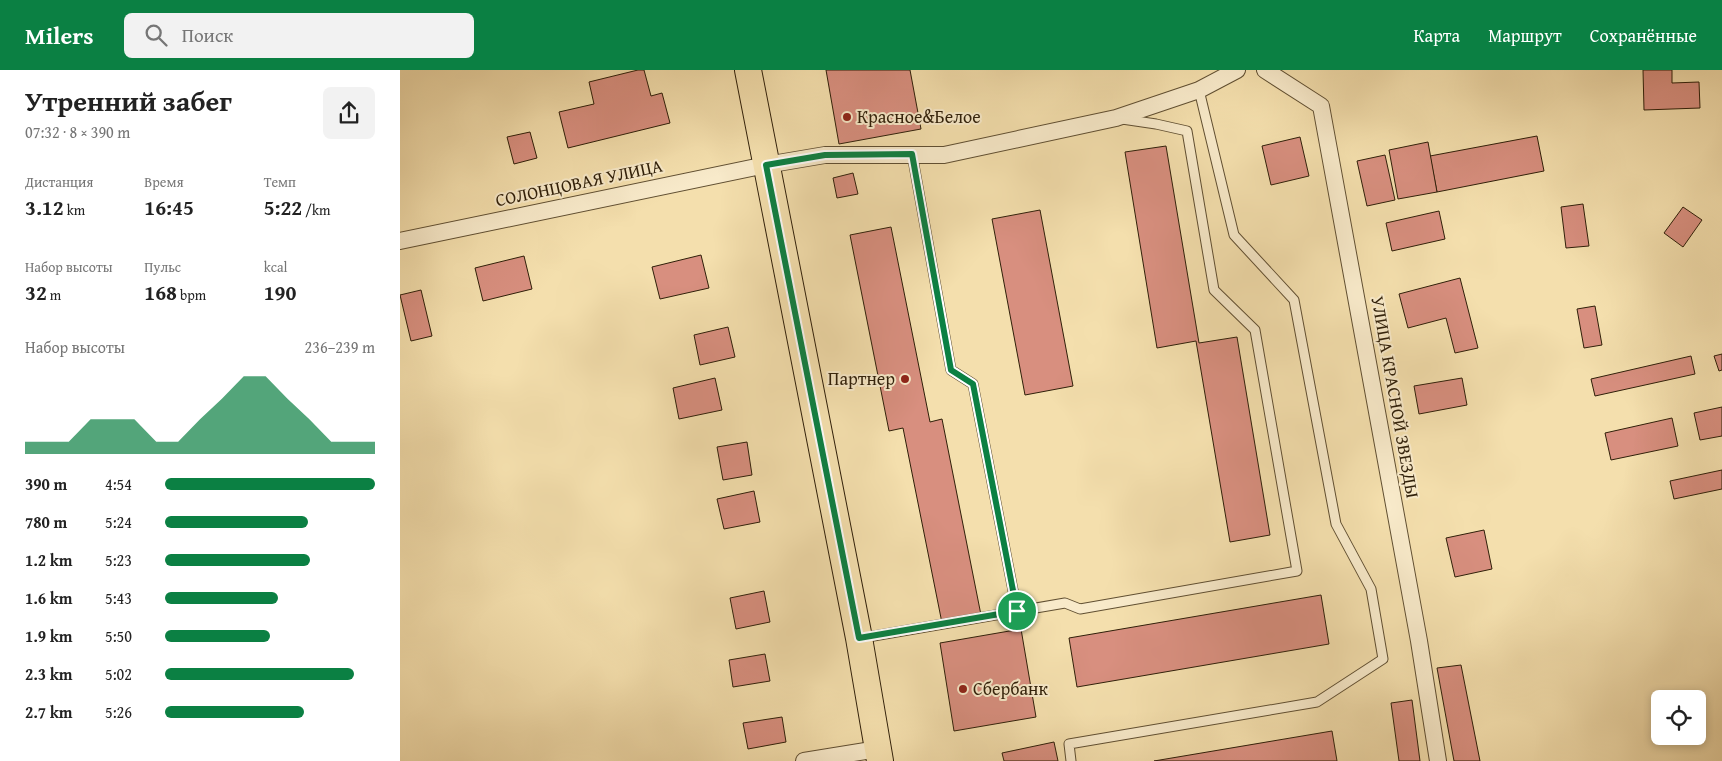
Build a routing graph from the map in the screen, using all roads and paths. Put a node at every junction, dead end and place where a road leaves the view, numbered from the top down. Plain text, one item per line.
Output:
1 (748, 70) edge
2 (1237, 70) edge
3 (1265, 70) edge
4 (1199, 90) junction
5 (1116, 118) junction
6 (912, 154) junction
7 (766, 165) junction
8 (400, 241) edge
9 (1017, 611) junction
10 (859, 638) junction
11 (881, 756) edge
12 (804, 761) edge
13 (1071, 761) edge
14 (1438, 761) edge

1 - 7 main road
2 - 4 street, СОЛОНЦОВАЯ УЛИЦА
3 - 14 street, УЛИЦА КРАСНОЙ ЗВЕЗДЫ
4 - 5 street, СОЛОНЦОВАЯ УЛИЦА
4 - 13 lane
5 - 6 street, СОЛОНЦОВАЯ УЛИЦА
5 - 9 lane
6 - 7 street, СОЛОНЦОВАЯ УЛИЦА
6 - 9 lane
7 - 8 street, СОЛОНЦОВАЯ УЛИЦА
7 - 10 main road
9 - 10 lane
10 - 11 main road
11 - 12 street

